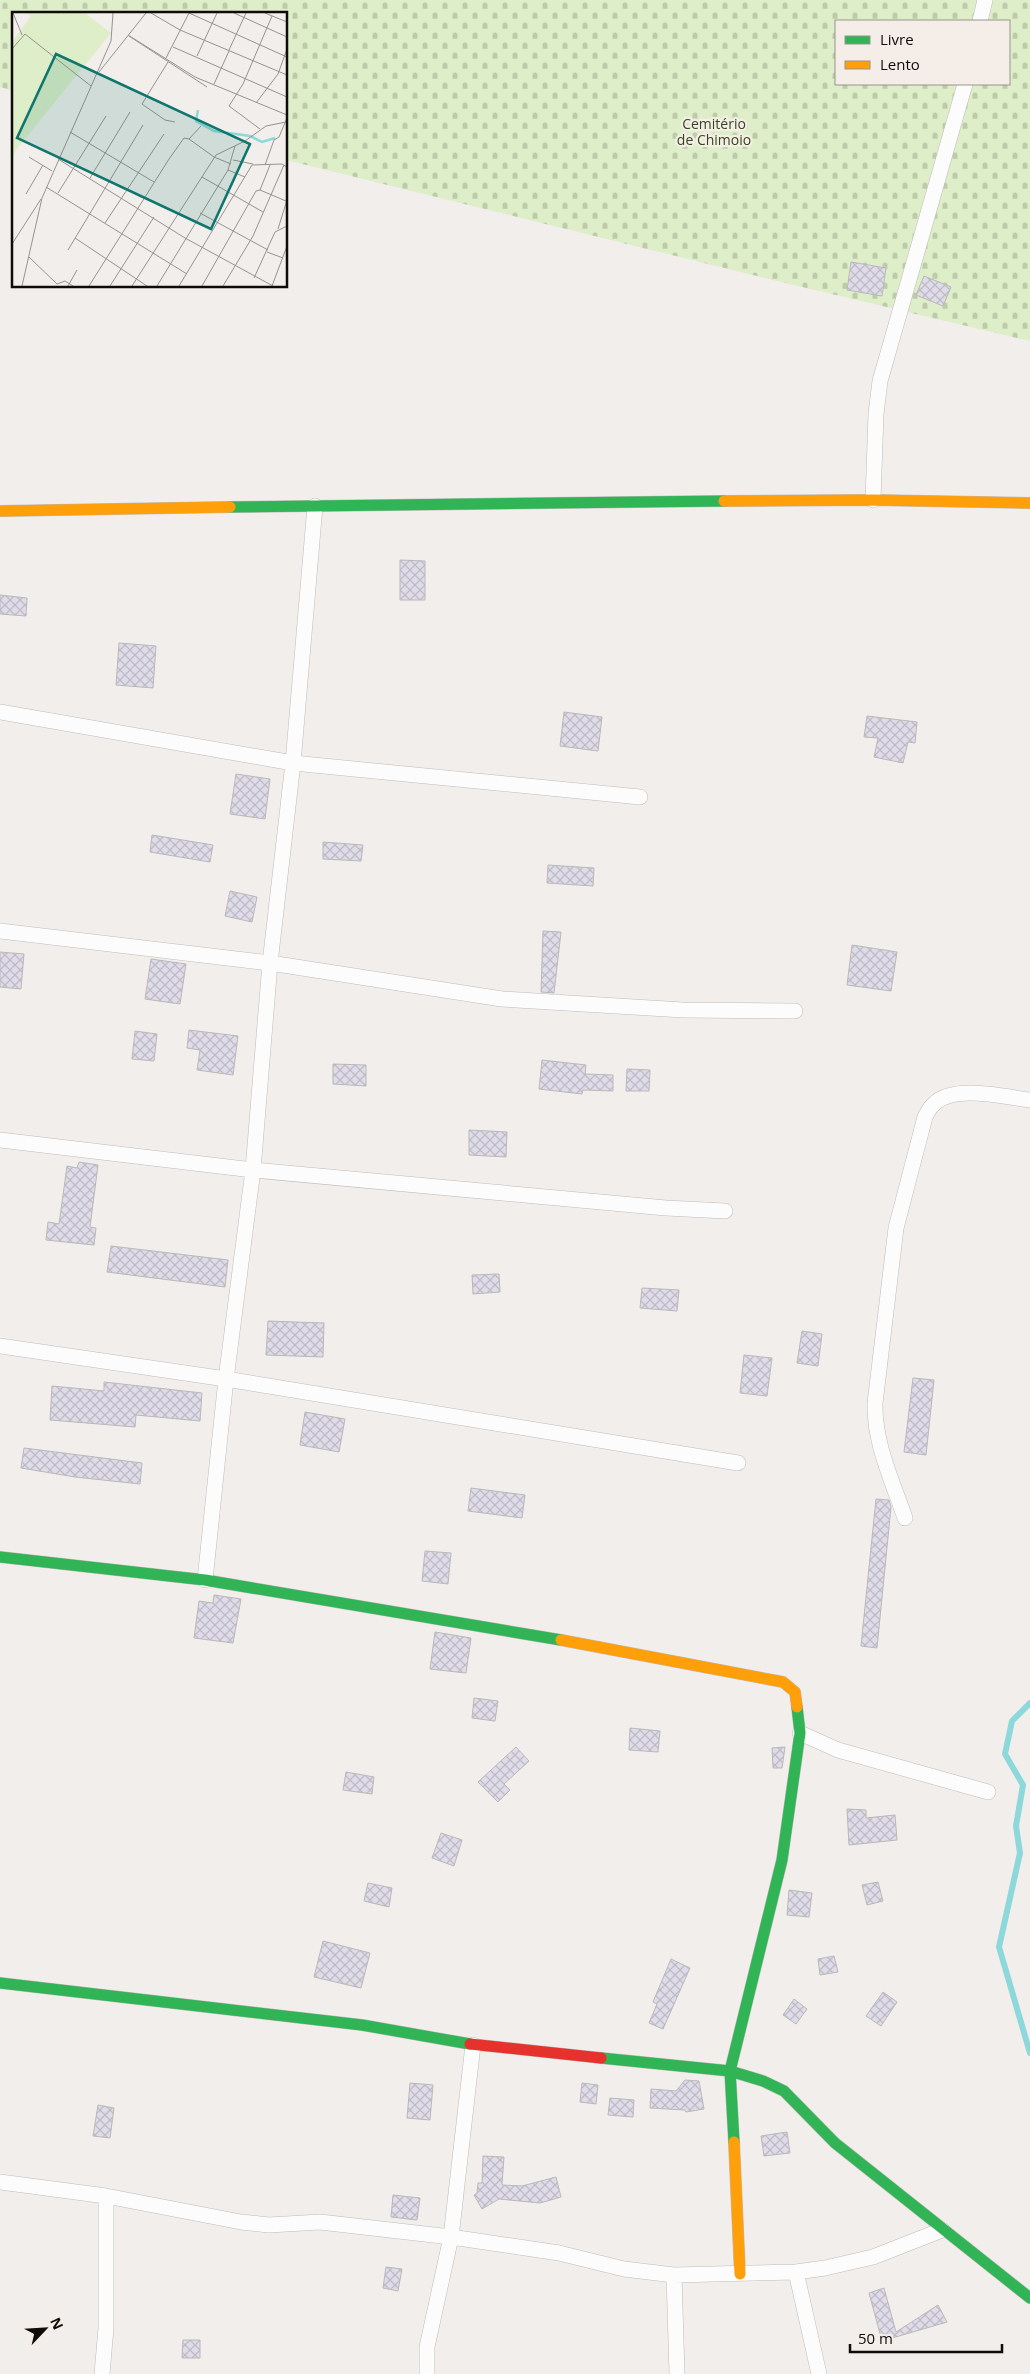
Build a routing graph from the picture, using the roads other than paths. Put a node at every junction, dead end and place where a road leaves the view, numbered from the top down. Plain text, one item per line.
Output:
1 (985, 0) edge
2 (980, 20) edge
3 (965, 85) edge
4 (874, 500) junction
5 (1030, 503) edge
6 (1005, 504) junction
7 (315, 506) junction
8 (1030, 510) edge
9 (0, 511) edge
10 (0, 712) edge
11 (294, 763) junction
12 (640, 797) dead end
13 (0, 931) edge
14 (270, 963) junction
15 (794, 1010) dead end
16 (1030, 1100) edge
17 (0, 1140) edge
18 (253, 1170) junction
19 (726, 1211) dead end
20 (0, 1346) edge
21 (226, 1379) junction
22 (738, 1463) dead end
23 (906, 1518) dead end
24 (0, 1557) edge
25 (206, 1580) junction
26 (800, 1733) junction
27 (988, 1792) dead end
28 (0, 1983) edge
29 (473, 2045) junction
30 (730, 2071) junction
31 (0, 2182) edge
32 (106, 2196) junction
33 (942, 2230) junction
34 (451, 2237) junction
35 (796, 2272) junction
36 (740, 2274) junction
37 (674, 2275) junction
38 (1030, 2298) edge
39 (102, 2374) edge
40 (427, 2374) edge
41 (677, 2374) edge
42 (820, 2374) edge

1 - 2 street
3 - 4 street
4 - 6 street
4 - 7 street
5 - 6 street
6 - 8 street
7 - 9 street
7 - 11 street
10 - 11 street
11 - 12 street
11 - 14 street
13 - 14 street
14 - 15 street
14 - 18 street
16 - 23 street
17 - 18 street
18 - 19 street
18 - 21 street
20 - 21 street
21 - 22 street
21 - 25 street
24 - 25 street
25 - 26 street
26 - 27 street
26 - 30 street
28 - 29 street
29 - 30 street
29 - 34 street
30 - 33 street
30 - 36 street
31 - 32 street
32 - 34 street
32 - 39 street
33 - 35 street
33 - 38 street
34 - 37 street
34 - 40 street
35 - 36 street
35 - 42 street
36 - 37 street
37 - 41 street

